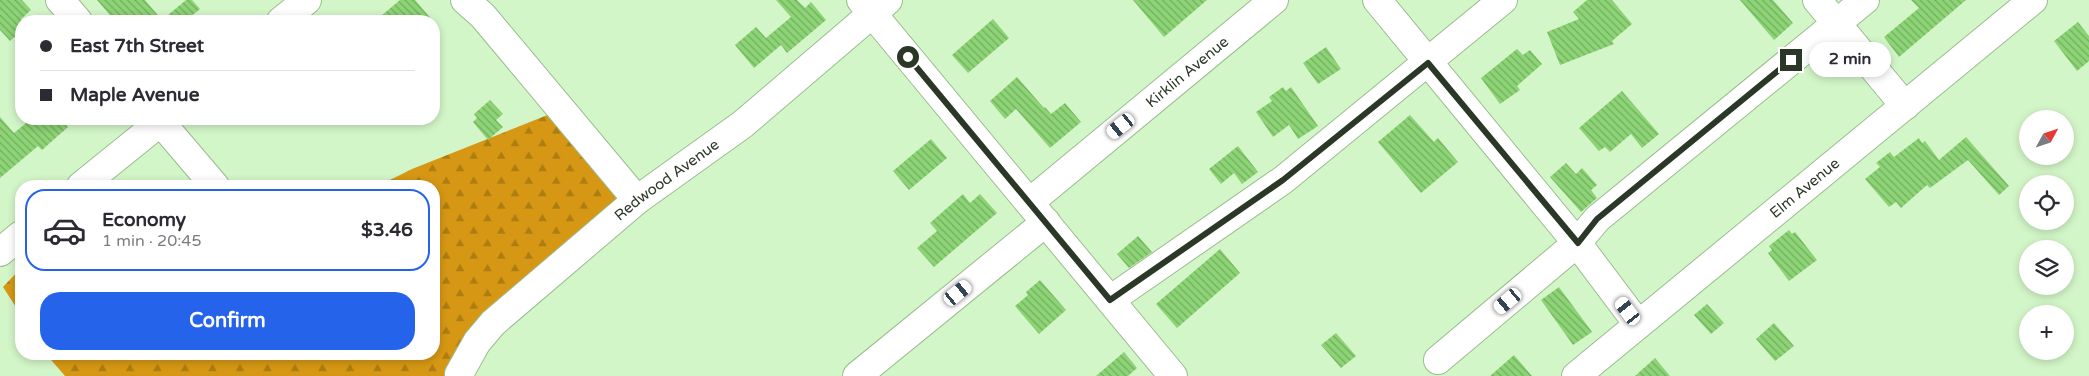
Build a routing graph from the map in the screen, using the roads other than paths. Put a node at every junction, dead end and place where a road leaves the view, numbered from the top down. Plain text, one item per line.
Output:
1 (60, 0) edge
2 (307, 0) edge
3 (1274, 0) edge
4 (1377, 0) edge
5 (1503, 0) edge
6 (1817, 0) edge
7 (1865, 0) edge
8 (2033, 0) edge
9 (874, 4) edge
10 (474, 8) edge
11 (73, 15) edge
12 (289, 15) edge
13 (1836, 23) junction
14 (1428, 63) junction
15 (1905, 106) junction
16 (155, 125) edge
17 (165, 125) edge
18 (88, 180) edge
19 (210, 180) edge
20 (637, 200) junction
21 (1038, 212) junction
22 (15, 240) edge
23 (1578, 243) junction
24 (0, 252) edge
25 (1110, 300) junction
26 (1638, 324) junction
27 (1438, 360) dead end
28 (1594, 371) edge
29 (460, 375) edge
30 (856, 376) edge
31 (1173, 376) edge

1 - 11 street
2 - 12 street
3 - 21 street, Kirklin Avenue
4 - 14 street
5 - 14 street
6 - 13 street
7 - 13 street
8 - 15 street, Elm Avenue
9 - 20 street, Redwood Avenue
9 - 21 street
10 - 20 street
13 - 15 street
13 - 23 street
14 - 23 street
14 - 25 street
15 - 26 street, Elm Avenue
16 - 18 street
17 - 19 street
20 - 29 street, Redwood Avenue
21 - 25 street
21 - 30 street, Kirklin Avenue
22 - 24 street
23 - 26 street
23 - 27 street
25 - 31 street
26 - 28 street, Elm Avenue

